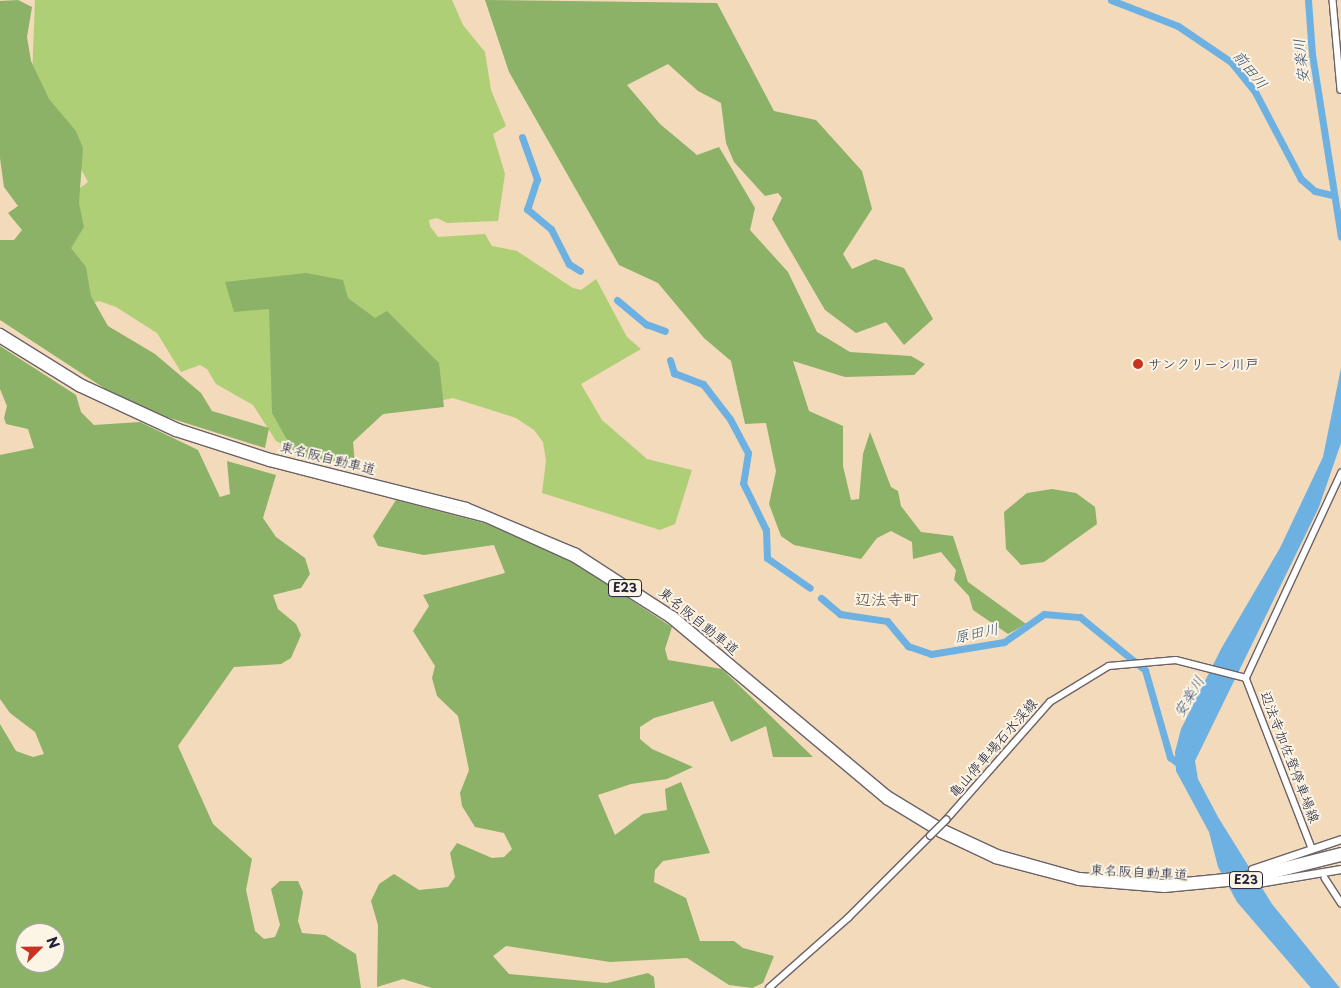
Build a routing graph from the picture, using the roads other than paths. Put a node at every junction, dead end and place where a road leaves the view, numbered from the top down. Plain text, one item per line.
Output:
1 (1333, 0) edge
2 (1341, 90) edge
3 (0, 332) edge
4 (0, 339) edge
5 (1341, 473) edge
6 (1246, 678) junction
7 (1341, 839) edge
8 (1311, 846) tunnel mouth
9 (1341, 851) edge
10 (1341, 857) edge
11 (1341, 869) edge
12 (1282, 870) junction
13 (1326, 878) tunnel mouth
14 (1208, 885) junction
15 (1341, 903) edge
16 (769, 988) edge

1 - 2 main road
3 - 14 highway, 東名阪自動車道 / E23
4 - 14 highway, 東名阪自動車道 / E23
5 - 6 main road
6 - 8 main road, 辺法寺加佐登停車場線
6 - 16 main road, 亀山停車場石水渓線, bridge
7 - 12 highway
9 - 12 highway, 東名阪自動車道 / E23
10 - 12 highway, 東名阪自動車道 / E23
11 - 12 highway
12 - 14 highway, 東名阪自動車道 / E23
12 - 14 highway
13 - 15 main road

